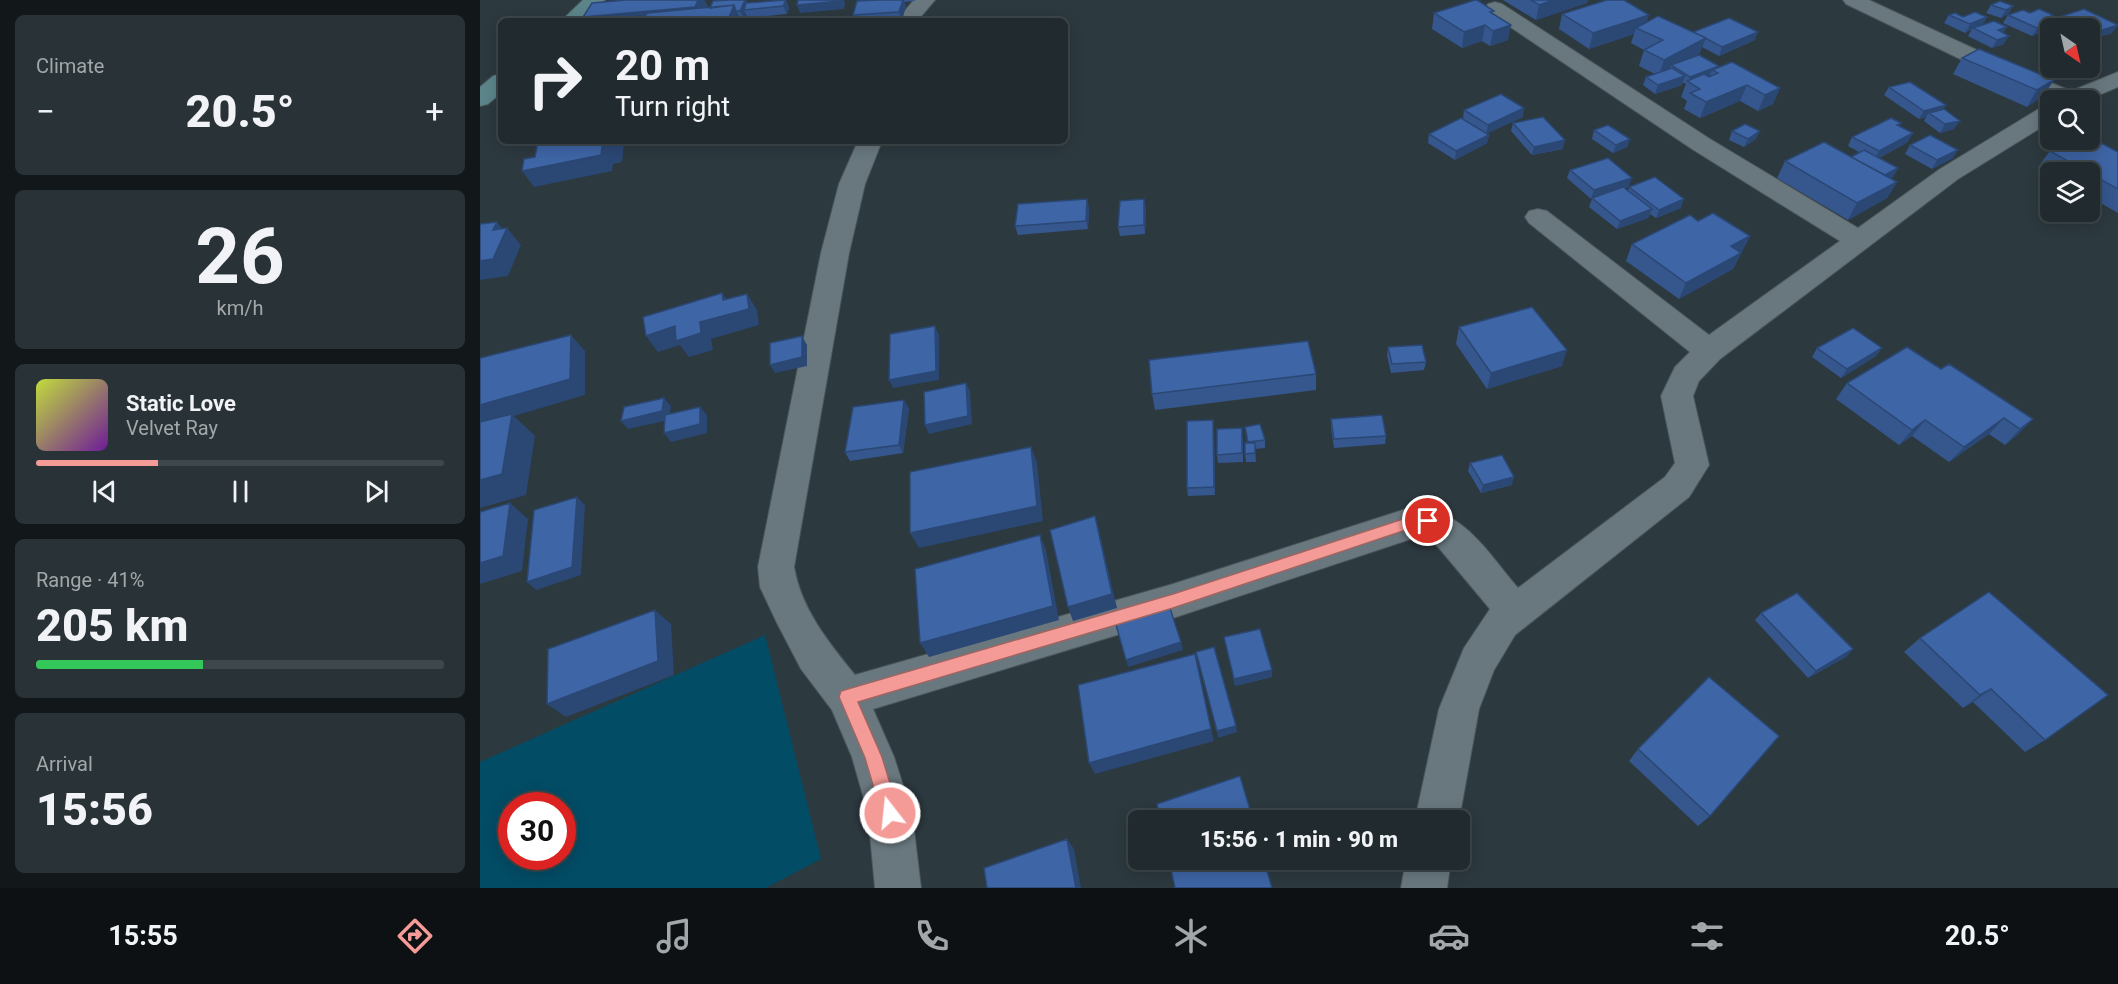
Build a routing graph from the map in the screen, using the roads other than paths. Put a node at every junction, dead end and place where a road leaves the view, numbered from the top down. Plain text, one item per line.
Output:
1 (595, 0) edge
2 (925, 0) edge
3 (1853, 0) edge
4 (1495, 8) dead end
5 (574, 18) edge
6 (909, 18) edge
7 (2118, 79) edge
8 (498, 84) edge
9 (2094, 90) edge
10 (2040, 91) edge
11 (480, 99) edge
12 (2040, 119) edge
13 (869, 144) edge
14 (1538, 217) dead end
15 (1859, 242) junction
16 (1709, 351) junction
17 (1514, 610) junction
18 (847, 697) junction
19 (1439, 810) edge
20 (1427, 870) edge
21 (898, 888) edge
22 (1424, 888) edge

1 - 5 street
2 - 6 street
3 - 10 street
4 - 15 street
7 - 9 street
8 - 11 street
12 - 15 street
13 - 18 street
14 - 16 street
15 - 16 street
16 - 17 street
17 - 18 street
17 - 19 street
18 - 21 street
20 - 22 street

